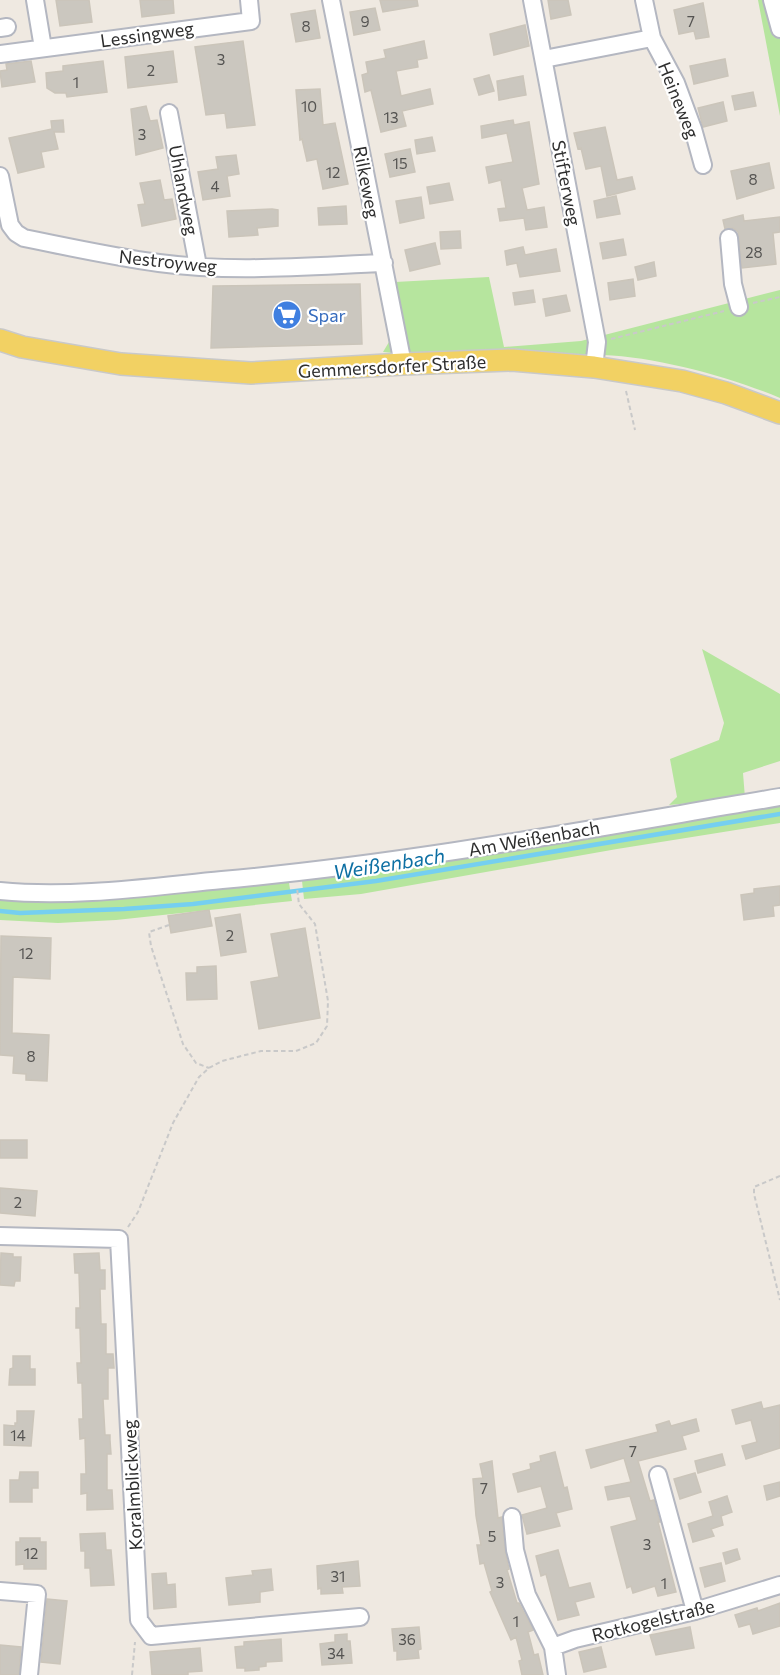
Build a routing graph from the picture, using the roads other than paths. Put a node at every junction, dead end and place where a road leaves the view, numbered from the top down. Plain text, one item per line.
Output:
1 (35, 0) edge
2 (249, 0) edge
3 (331, 0) edge
4 (532, 0) edge
5 (644, 0) edge
6 (772, 0) edge
7 (780, 29) edge
8 (652, 38) junction
9 (44, 48) junction
10 (0, 54) edge
11 (543, 59) junction
12 (169, 113) dead end
13 (703, 165) dead end
14 (0, 176) edge
15 (729, 238) dead end
16 (384, 263) junction
17 (198, 266) junction
18 (739, 307) dead end
19 (0, 340) edge
20 (403, 364) junction
21 (594, 367) junction
22 (780, 412) edge
23 (780, 797) edge
24 (0, 891) edge
25 (0, 1236) edge
26 (658, 1475) dead end
27 (512, 1517) dead end
28 (780, 1585) edge
29 (0, 1591) edge
30 (695, 1611) junction
31 (360, 1617) dead end
32 (553, 1647) junction
33 (29, 1675) edge
34 (556, 1675) edge

1 - 9 street
2 - 9 street, Lessingweg
3 - 16 street, Rilkeweg
4 - 11 street, Stifterweg
5 - 8 street, Heineweg
6 - 7 street
8 - 11 street
8 - 13 street, Heineweg
9 - 10 street, Lessingweg
11 - 21 street, Stifterweg
12 - 17 street, Uhlandweg
14 - 17 street, Nestroyweg
15 - 18 street
16 - 17 street, Nestroyweg
16 - 20 street, Rilkeweg
19 - 20 main road, Gemmersdorfer Straße
20 - 21 main road, Gemmersdorfer Straße
21 - 22 main road, Gemmersdorfer Straße
23 - 24 street, Am Weißenbach
25 - 31 street, Koralmblickweg
26 - 30 street
27 - 32 street
28 - 30 street, Rotkogelstraße
29 - 33 street
30 - 32 street, Rotkogelstraße
32 - 34 street

